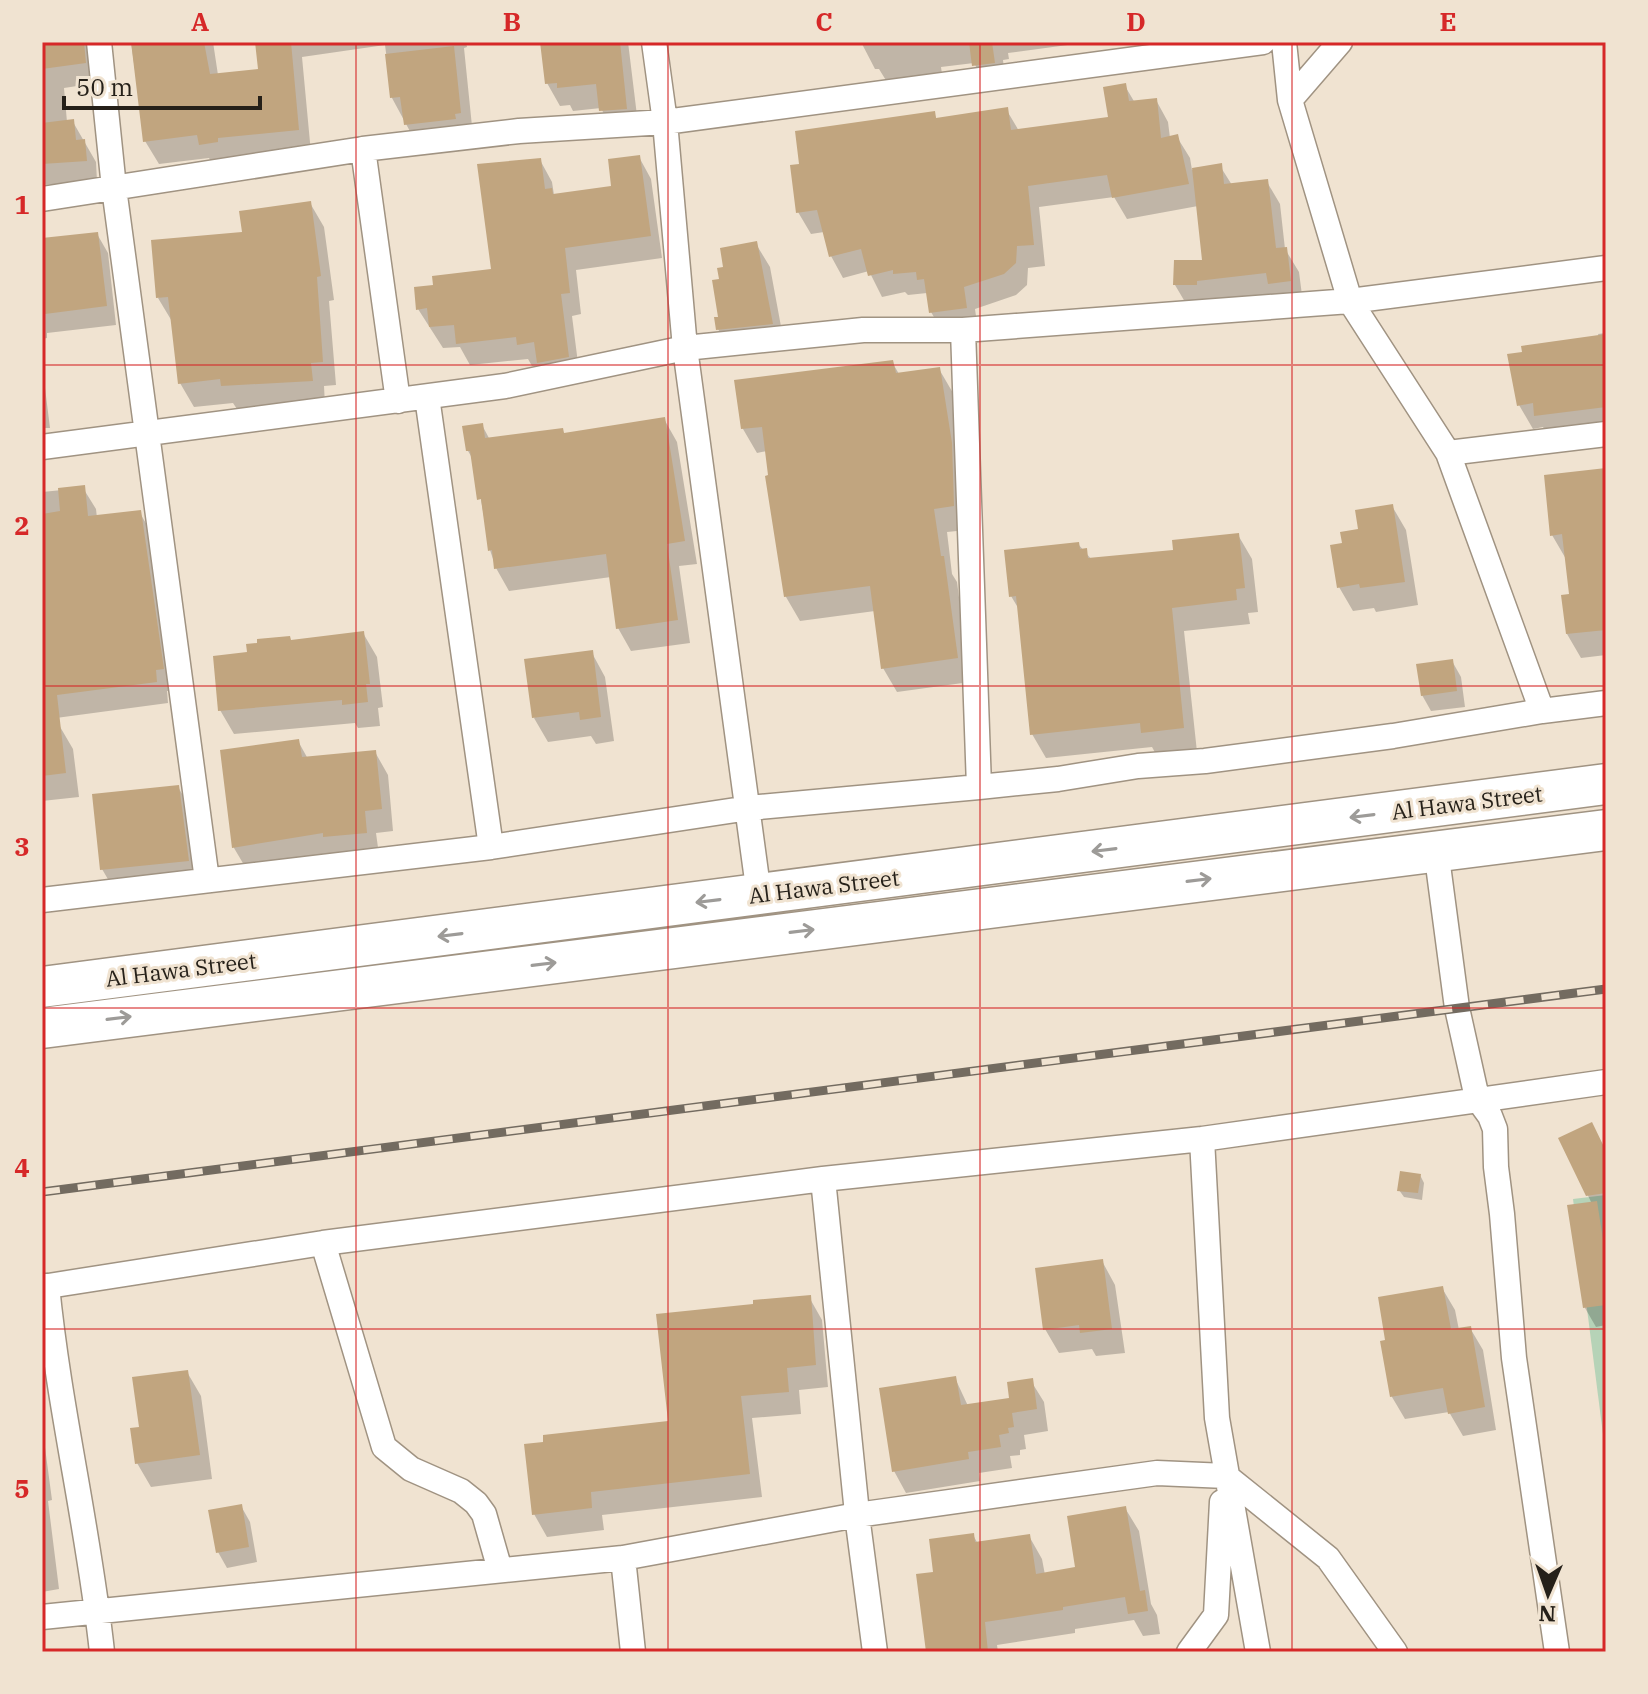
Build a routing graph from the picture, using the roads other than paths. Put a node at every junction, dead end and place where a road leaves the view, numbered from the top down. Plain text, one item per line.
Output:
1 (99, 42) edge
2 (654, 42) edge
3 (1263, 42) edge
4 (1284, 42) edge
5 (1340, 42) edge
6 (1290, 100) junction
7 (665, 122) junction
8 (363, 149) junction
9 (114, 188) junction
10 (42, 199) edge
11 (1606, 268) edge
12 (1350, 301) junction
13 (963, 330) junction
14 (685, 348) junction
15 (427, 397) junction
16 (398, 401) junction
17 (149, 433) junction
18 (1606, 434) edge
19 (42, 447) edge
20 (1448, 453) junction
21 (1606, 703) edge
22 (1542, 711) junction
23 (1606, 784) edge
24 (979, 787) junction
25 (749, 808) junction
26 (1606, 830) edge
27 (491, 847) junction
28 (1436, 850) junction
29 (207, 880) junction
30 (759, 895) junction
31 (42, 900) edge
32 (42, 987) edge
33 (42, 1028) edge
34 (1606, 1082) edge
35 (1477, 1098) junction
36 (1202, 1139) junction
37 (823, 1179) junction
38 (323, 1243) junction
39 (45, 1286) edge
40 (1226, 1476) junction
41 (857, 1515) junction
42 (623, 1558) junction
43 (500, 1570) junction
44 (98, 1609) junction
45 (42, 1617) edge
46 (102, 1652) edge
47 (633, 1652) edge
48 (875, 1652) edge
49 (1189, 1652) edge
50 (1258, 1652) edge
51 (1395, 1652) edge
52 (1557, 1652) edge

1 - 9 street
2 - 7 street
3 - 7 street
4 - 6 street
5 - 6 street
6 - 12 street
7 - 8 street
7 - 14 street
8 - 9 street
8 - 16 street
9 - 10 street
9 - 17 street
11 - 12 street
12 - 13 street
12 - 20 street
13 - 14 street
13 - 24 street
14 - 15 street
14 - 25 street
15 - 16 street
15 - 27 street
16 - 17 street
17 - 19 street
17 - 29 street
18 - 20 street
20 - 22 street
21 - 22 street
22 - 24 street
23 -> 30 highway, Al Hawa Street
24 - 25 street
25 - 27 street
25 - 30 street
26 - 28 highway, Al Hawa Street
27 - 29 street
33 -> 28 highway, Al Hawa Street
28 - 35 street
29 - 31 street
30 -> 32 highway, Al Hawa Street
34 - 35 street
35 - 36 street
35 - 52 street
36 - 37 street
36 - 40 street
37 - 38 street
37 - 41 street
38 - 39 street
38 - 43 street
39 - 44 street
40 - 41 street
40 - 49 street
40 - 50 street
40 - 51 street
41 - 42 street
41 - 48 street
42 - 43 street
42 - 47 street
43 - 44 street
44 - 45 street
44 - 46 street

